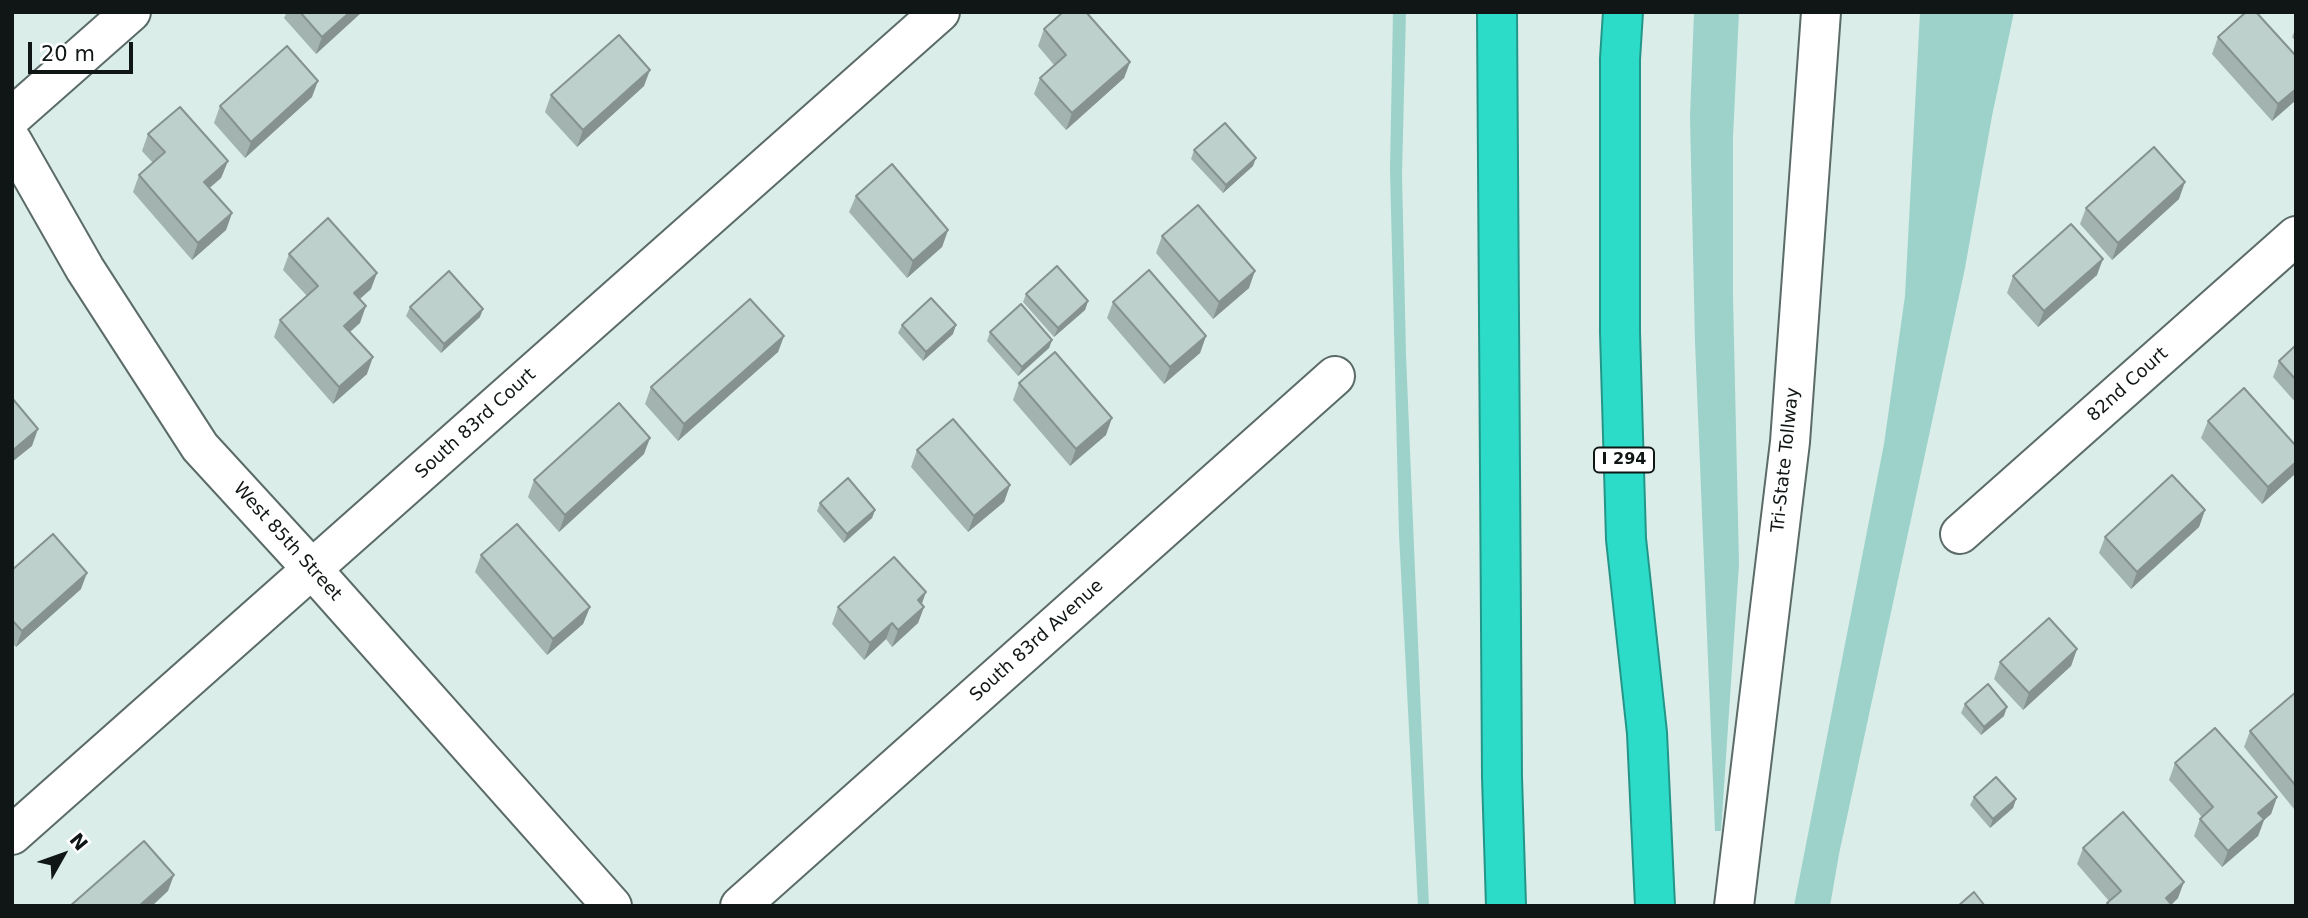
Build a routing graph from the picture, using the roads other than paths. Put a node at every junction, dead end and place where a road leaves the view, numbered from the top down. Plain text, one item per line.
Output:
1 (131, 12) edge
2 (940, 12) edge
3 (1497, 12) edge
4 (1623, 12) edge
5 (1821, 12) edge
6 (12, 117) edge
7 (12, 141) edge
8 (2296, 236) edge
9 (1335, 376) dead end
10 (1960, 534) dead end
11 (312, 569) junction
12 (12, 835) edge
13 (611, 906) edge
14 (740, 906) edge
15 (1506, 906) edge
16 (1655, 906) edge
17 (1734, 906) edge

1 - 6 street
2 - 11 street, South 83rd Court
3 - 15 highway
4 - 16 highway, I 294
5 - 17 street, Tri-State Tollway
7 - 11 street, West 85th Street
8 - 10 street, 82nd Court
9 - 14 street, South 83rd Avenue
11 - 12 street, South 83rd Court
11 - 13 street, West 85th Street

